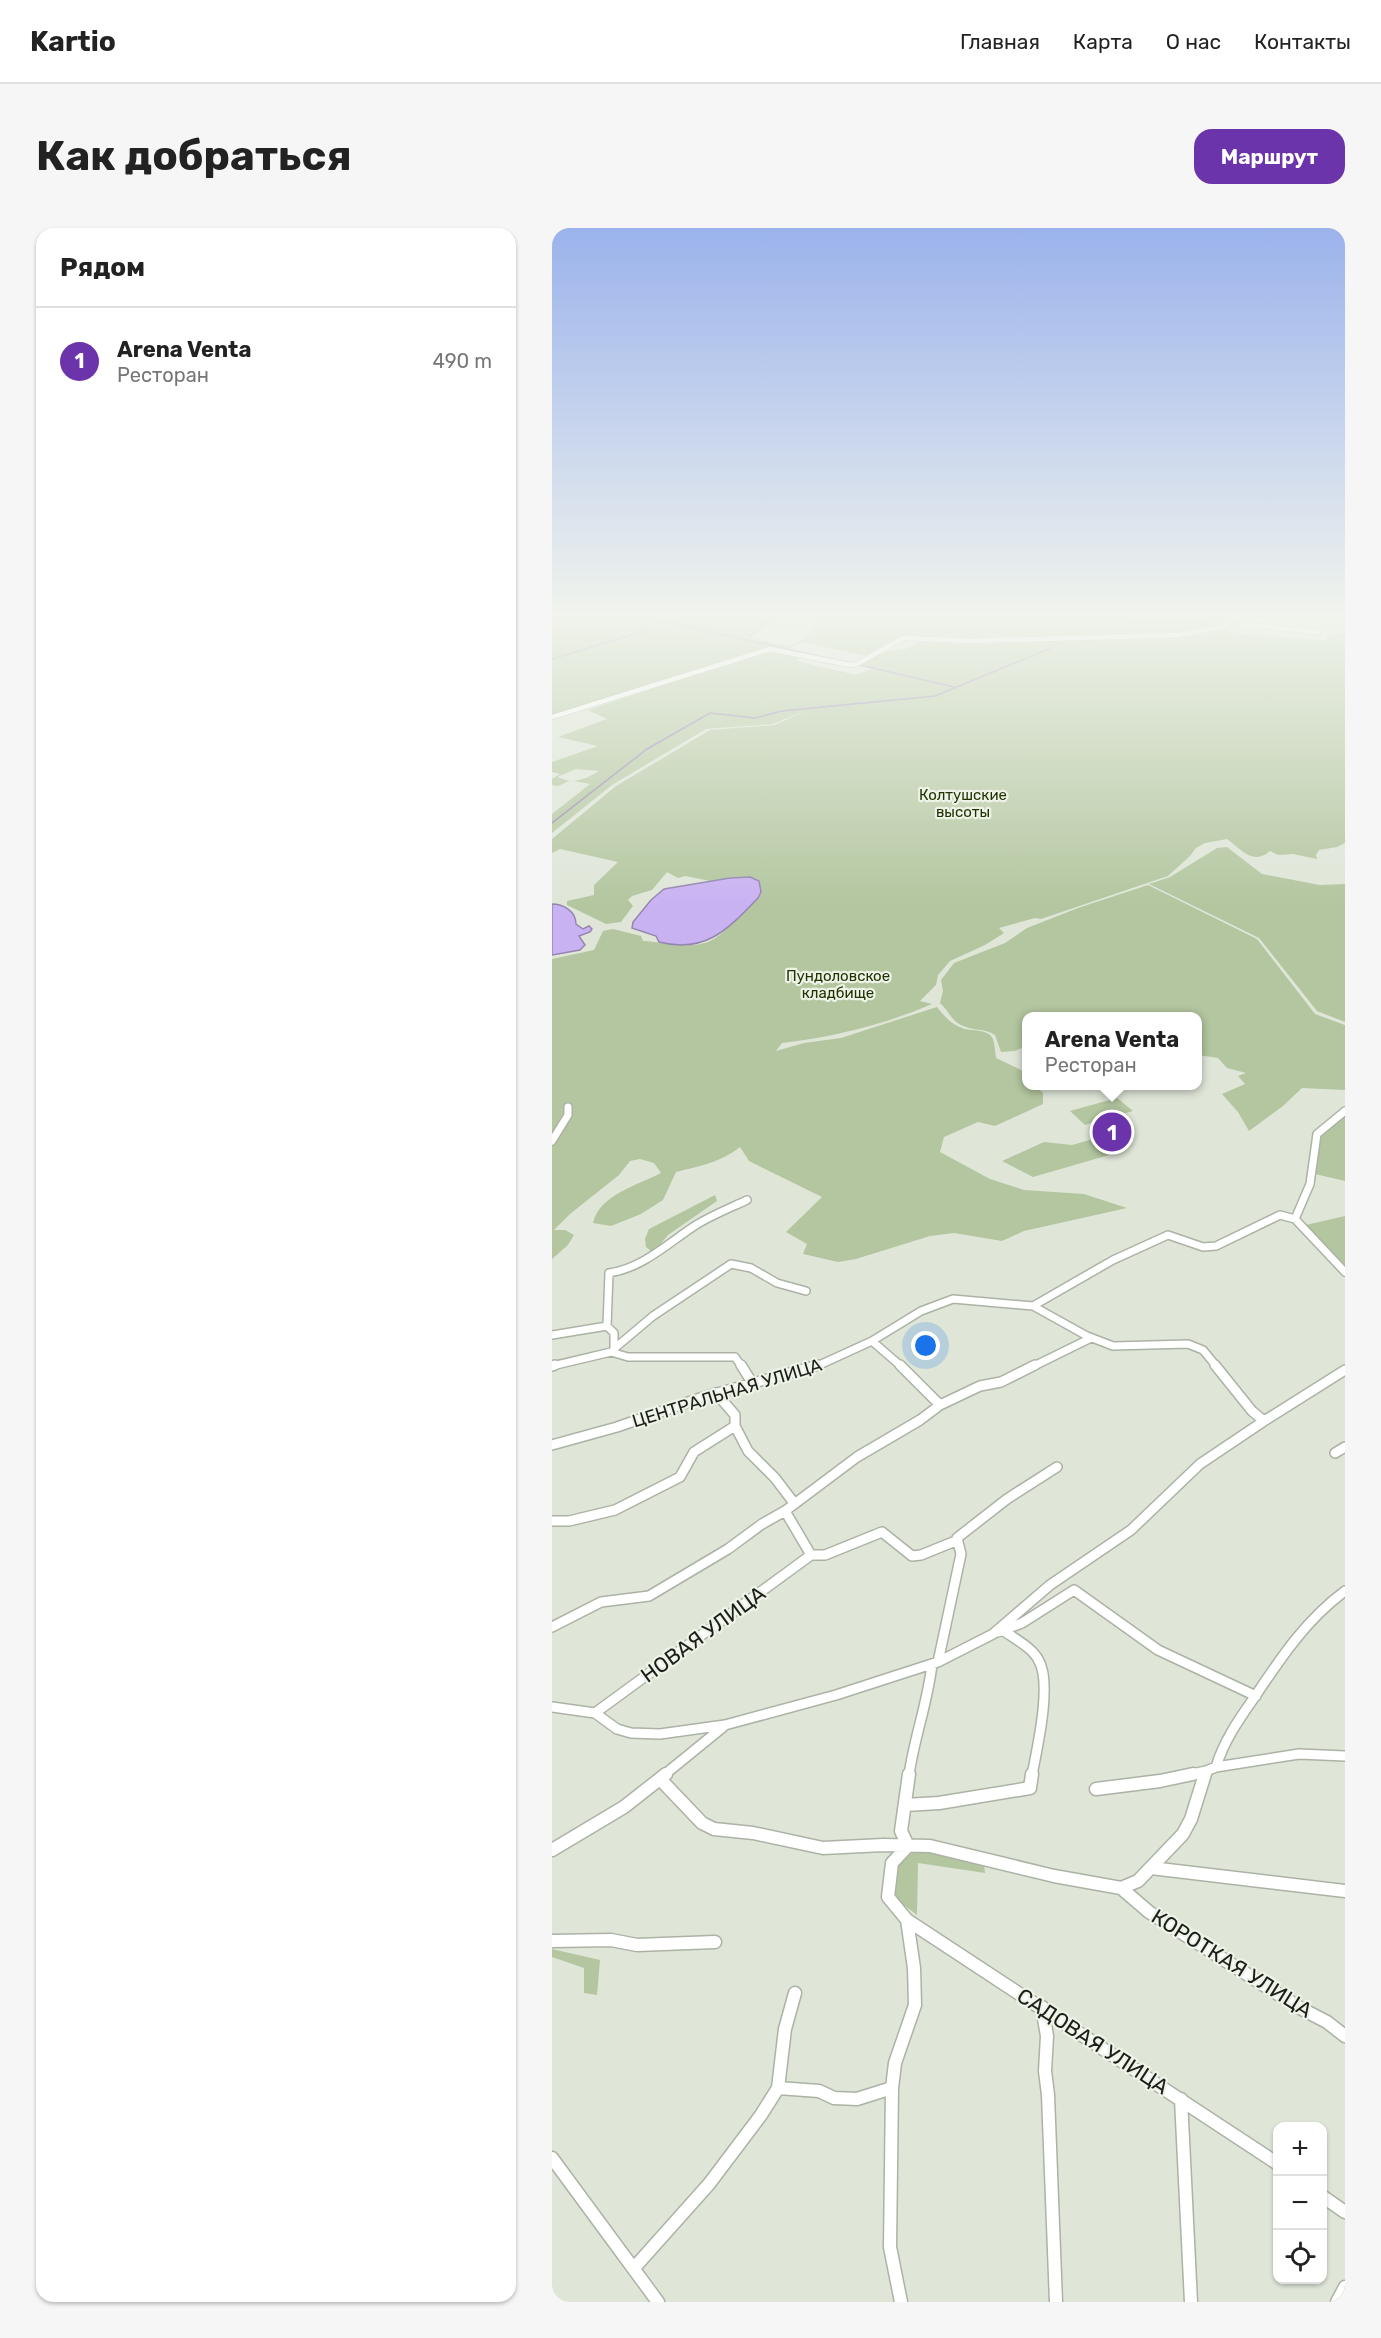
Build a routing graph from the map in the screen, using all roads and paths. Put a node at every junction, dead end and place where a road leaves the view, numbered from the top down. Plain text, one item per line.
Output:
1 (568, 1107) dead end
2 (1345, 1111) edge
3 (552, 1141) edge
4 (747, 1200) dead end
5 (1295, 1219) junction
6 (1345, 1272) edge
7 (806, 1291) dead end
8 (1033, 1305) junction
9 (607, 1326) junction
10 (552, 1335) edge
11 (1091, 1338) junction
12 (872, 1341) junction
13 (613, 1350) junction
14 (552, 1366) edge
15 (1345, 1370) edge
16 (753, 1384) junction
17 (716, 1393) junction
18 (940, 1405) junction
19 (1263, 1421) junction
20 (735, 1426) junction
21 (552, 1445) edge
22 (1345, 1447) edge
23 (1335, 1453) dead end
24 (1057, 1467) dead end
25 (794, 1503) junction
26 (785, 1511) junction
27 (552, 1521) edge
28 (958, 1540) junction
29 (811, 1555) junction
30 (1345, 1591) edge
31 (552, 1627) edge
32 (998, 1632) junction
33 (935, 1663) junction
34 (1256, 1696) junction
35 (552, 1707) edge
36 (595, 1713) junction
37 (725, 1725) junction
38 (1345, 1756) edge
39 (1211, 1769) junction
40 (661, 1780) junction
41 (1096, 1789) dead end
42 (905, 1805) junction
43 (908, 1846) junction
44 (552, 1850) edge
45 (1151, 1868) junction
46 (1121, 1888) junction
47 (1345, 1891) edge
48 (907, 1920) junction
49 (552, 1941) edge
50 (714, 1942) dead end
51 (795, 1993) dead end
52 (1042, 2007) junction
53 (1345, 2036) edge
54 (778, 2088) junction
55 (892, 2088) junction
56 (1181, 2099) junction
57 (552, 2158) edge
58 (1273, 2161) edge
59 (1327, 2199) edge
60 (1345, 2212) edge
61 (634, 2268) junction
62 (1345, 2287) edge
63 (658, 2302) edge
64 (901, 2302) edge
65 (1056, 2302) edge
66 (1191, 2302) edge
67 (1337, 2302) edge

1 - 3 street
2 - 5 street
4 - 9 street
5 - 6 street
5 - 8 street
7 - 13 street
8 - 11 street
8 - 12 street, ЦЕНТРАЛЬНАЯ УЛИЦА
9 - 10 street
9 - 13 street
11 - 18 street
11 - 19 street
12 - 16 street, ЦЕНТРАЛЬНАЯ УЛИЦА
12 - 18 street
13 - 14 street
13 - 16 street
15 - 19 street
16 - 17 street, ЦЕНТРАЛЬНАЯ УЛИЦА
17 - 20 street
17 - 21 street, ЦЕНТРАЛЬНАЯ УЛИЦА
18 - 25 street
19 - 32 street
20 - 25 street
20 - 27 street
22 - 23 street
24 - 28 street
25 - 26 street
26 - 29 street
26 - 31 street
28 - 29 street
28 - 33 street
29 - 36 street, НОВАЯ УЛИЦА
30 - 34 street
32 - 33 street
32 - 34 street
32 - 42 street
33 - 37 street
33 - 42 street
34 - 39 street
35 - 36 street
36 - 37 street
37 - 40 street
38 - 39 street
39 - 41 street
39 - 45 street
40 - 43 street
40 - 44 street
42 - 43 street
43 - 46 street
43 - 48 street
45 - 46 street
45 - 47 street
46 - 53 street, КОРОТКАЯ УЛИЦА
48 - 52 street, САДОВАЯ УЛИЦА
48 - 55 street
49 - 50 street
51 - 54 street
52 - 56 street, САДОВАЯ УЛИЦА
52 - 65 street
54 - 55 street
54 - 61 street
55 - 64 street
56 - 58 street, САДОВАЯ УЛИЦА
56 - 66 street
57 - 61 street
59 - 60 street
61 - 63 street
62 - 67 street

